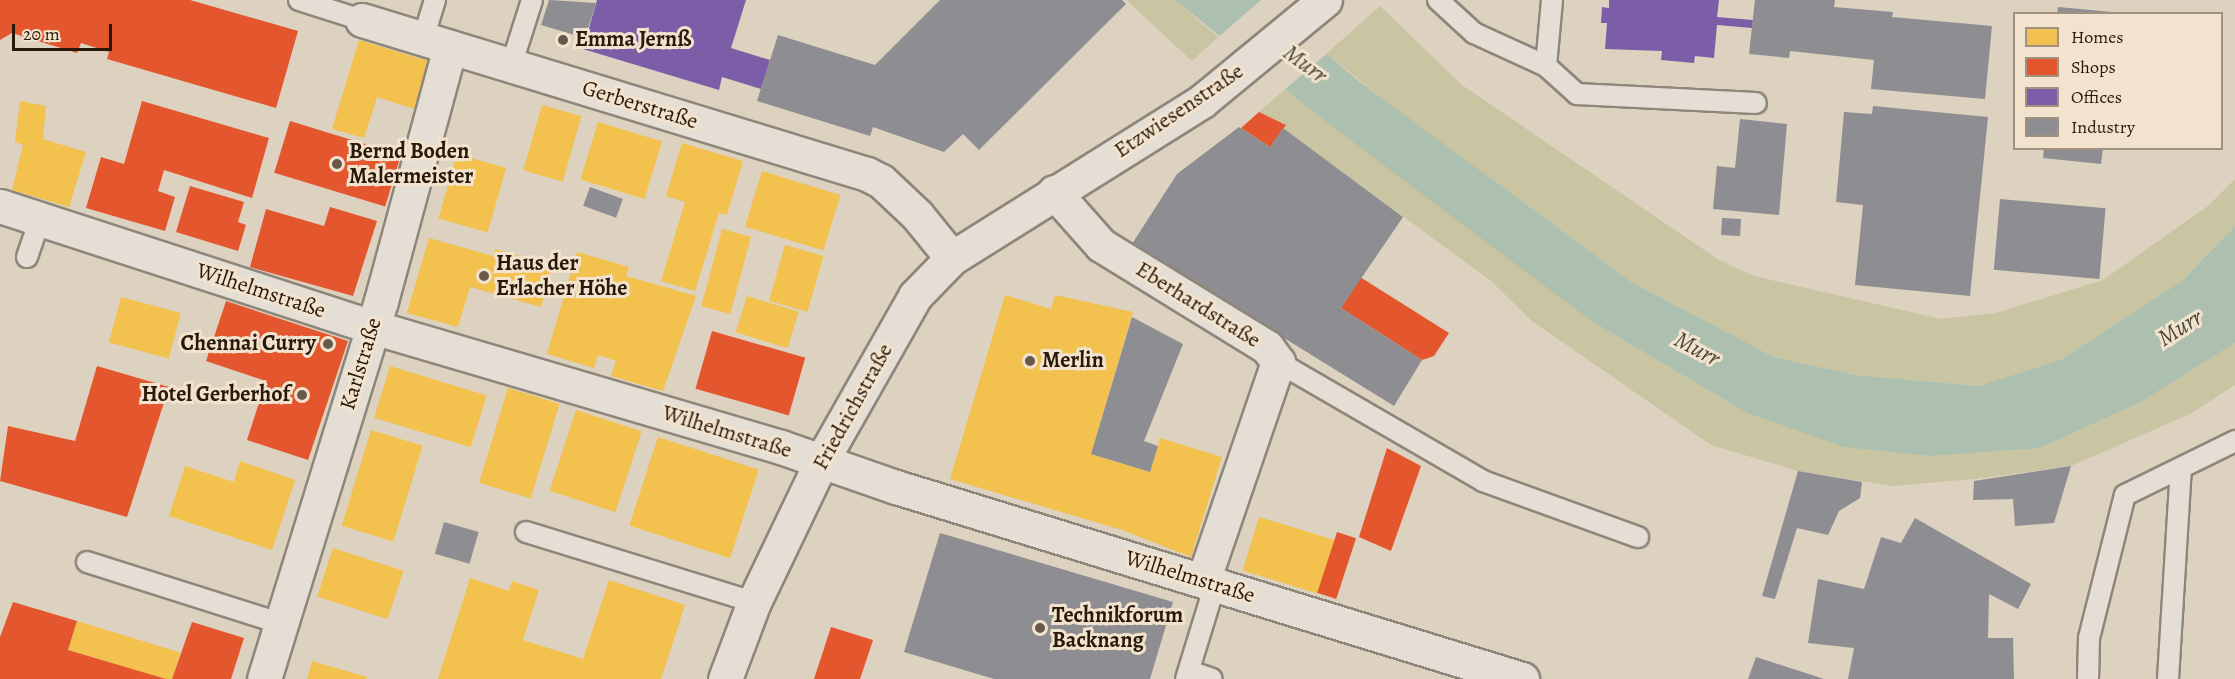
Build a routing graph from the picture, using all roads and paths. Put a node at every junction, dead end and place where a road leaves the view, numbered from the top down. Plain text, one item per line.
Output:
1 (298, 0) edge
2 (435, 0) edge
3 (532, 0) edge
4 (1325, 0) edge
5 (1438, 0) edge
6 (1552, 0) edge
7 (352, 12) edge
8 (436, 43) junction
9 (511, 66) junction
10 (1546, 66) junction
11 (1756, 103) dead end
12 (1054, 192) junction
13 (0, 206) edge
14 (40, 219) junction
15 (27, 257) dead end
16 (952, 258) junction
17 (373, 327) junction
18 (1278, 362) junction
19 (2235, 441) edge
20 (822, 460) junction
21 (2181, 469) junction
22 (526, 532) dead end
23 (1638, 537) dead end
24 (87, 562) dead end
25 (1209, 583) junction
26 (754, 602) junction
27 (282, 624) junction
28 (1188, 675) edge
29 (264, 679) edge
30 (725, 679) edge
31 (1212, 679) edge
32 (1522, 679) edge
33 (2088, 679) edge
34 (2168, 679) edge

1 - 7 lane, Gerberstraße
2 - 8 lane
3 - 9 lane
4 - 12 street, Etzwiesenstraße
5 - 10 lane
6 - 10 lane
7 - 8 street, Gerberstraße
8 - 9 street, Gerberstraße
8 - 17 street, Karlstraße
9 - 16 street, Gerberstraße
10 - 11 lane
12 - 16 street, Friedrichstraße
12 - 18 street, Eberhardstraße
13 - 14 street, Wilhelmstraße
14 - 15 lane
14 - 17 street, Wilhelmstraße
16 - 20 street, Friedrichstraße
17 - 20 street, Wilhelmstraße
17 - 27 street, Karlstraße
18 - 23 lane
18 - 25 street, Eberhardstraße
19 - 21 lane
20 - 25 street, Wilhelmstraße
20 - 26 street, Friedrichstraße
21 - 33 lane
21 - 34 lane
22 - 26 lane
24 - 27 lane
25 - 28 lane
25 - 32 street, Wilhelmstraße
26 - 30 street, Friedrichstraße
27 - 29 street, Karlstraße
28 - 31 lane

